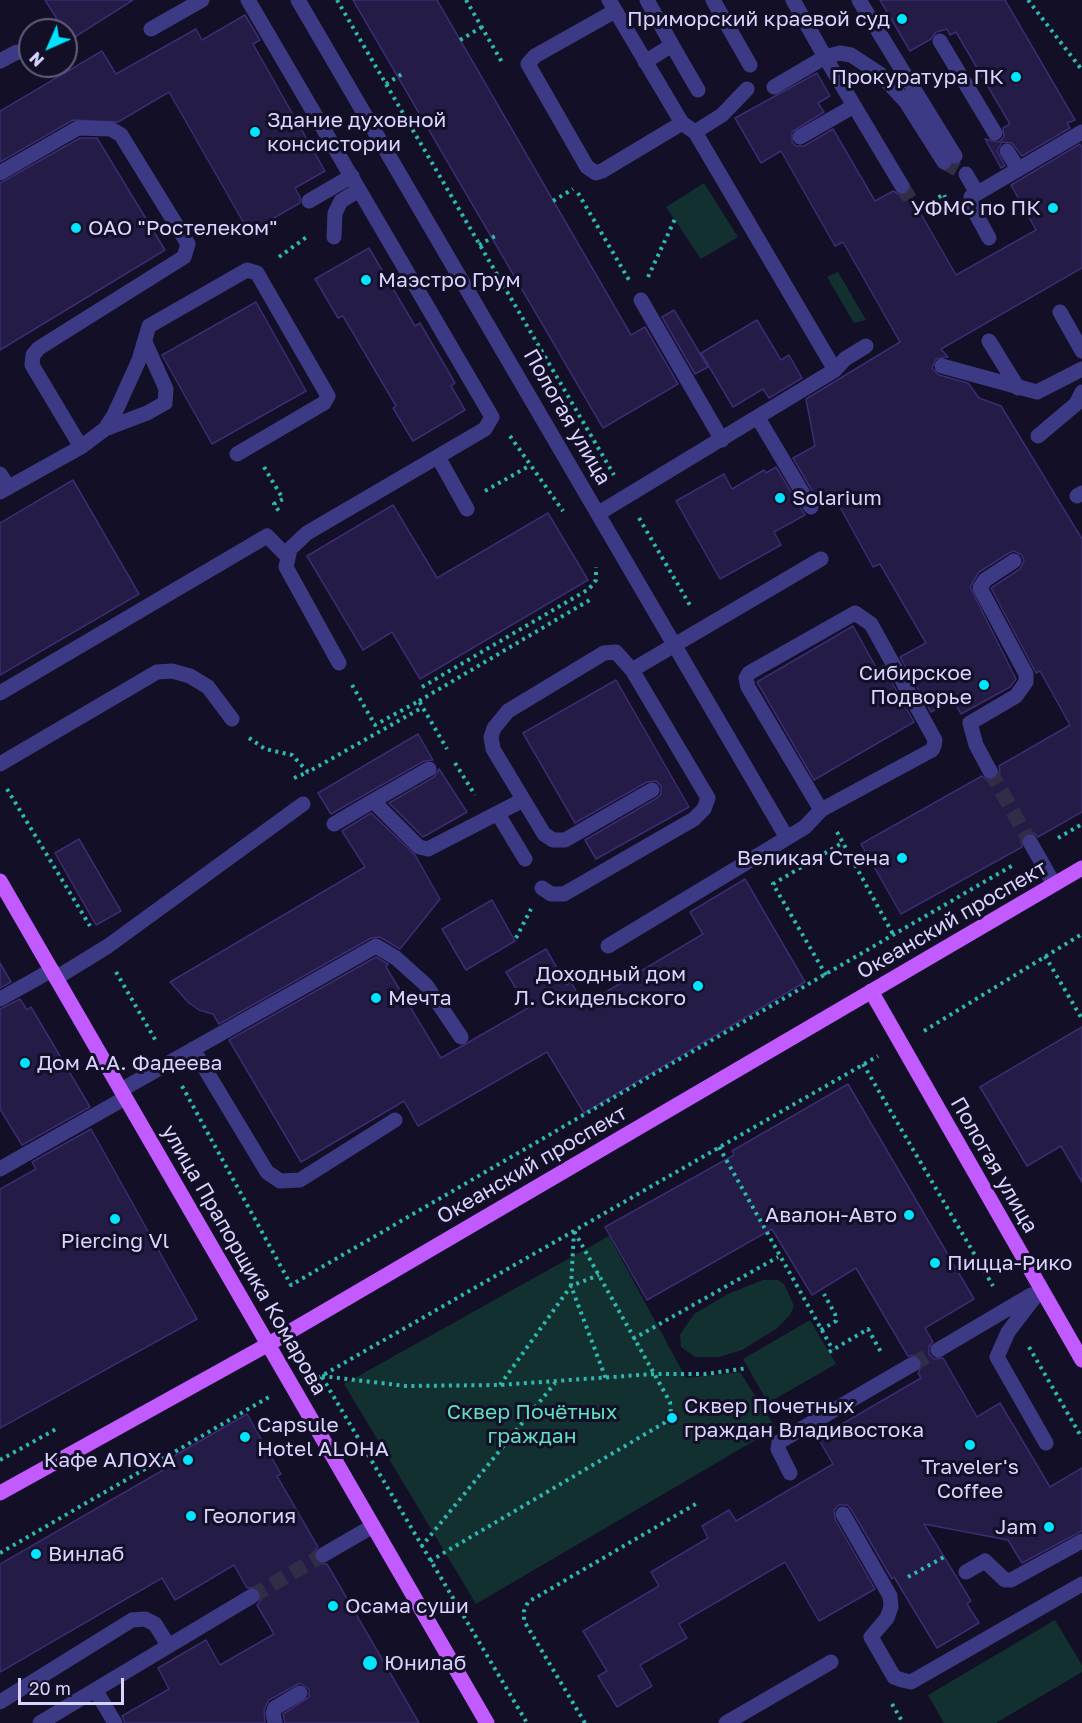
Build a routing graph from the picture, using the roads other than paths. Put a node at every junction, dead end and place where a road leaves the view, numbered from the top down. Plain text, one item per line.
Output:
1 (202, 0) edge
2 (248, 0) edge
3 (298, 0) edge
4 (646, 0) edge
5 (713, 0) edge
6 (793, 0) edge
7 (859, 0) edge
8 (612, 5) edge
9 (152, 29) dead end
10 (940, 40) dead end
11 (672, 45) junction
12 (17, 52) dead end
13 (825, 57) junction
14 (0, 61) edge
15 (645, 62) junction
16 (750, 65) dead end
17 (774, 87) dead end
18 (747, 88) dead end
19 (698, 90) dead end
20 (854, 106) junction
21 (682, 123) junction
22 (695, 132) junction
23 (1082, 132) edge
24 (995, 133) dead end
25 (800, 136) dead end
26 (1007, 151) dead end
27 (1018, 169) junction
28 (0, 173) edge
29 (966, 174) tunnel mouth
30 (356, 183) junction
31 (902, 186) tunnel mouth
32 (976, 193) junction
33 (309, 201) dead end
34 (334, 237) dead end
35 (989, 238) dead end
36 (640, 298) road end
37 (1060, 312) dead end
38 (1077, 329) edge
39 (989, 341) dead end
40 (145, 342) junction
41 (866, 346) dead end
42 (1082, 351) edge
43 (942, 366) dead end
44 (1082, 369) edge
45 (835, 370) junction
46 (1018, 388) junction
47 (1082, 392) edge
48 (758, 418) junction
49 (105, 429) junction
50 (1038, 436) dead end
51 (722, 440) junction
52 (81, 447) junction
53 (237, 454) dead end
54 (438, 457) junction
55 (0, 474) edge
56 (4, 490) edge
57 (465, 506) road end
58 (811, 507) dead end
59 (599, 513) junction
60 (286, 555) junction
61 (821, 558) dead end
62 (1014, 561) dead end
63 (675, 645) junction
64 (339, 663) road end
65 (632, 670) junction
66 (0, 693) edge
67 (232, 719) road end
68 (0, 764) edge
69 (429, 769) dead end
70 (990, 771) tunnel mouth
71 (652, 790) dead end
72 (523, 800) junction
73 (374, 801) junction
74 (303, 804) dead end
75 (821, 810) junction
76 (498, 814) junction
77 (334, 824) dead end
78 (787, 838) junction
79 (1033, 847) tunnel mouth
80 (525, 859) dead end
81 (1082, 868) edge
82 (0, 881) edge
83 (1054, 884) junction
84 (542, 888) dead end
85 (608, 946) dead end
86 (54, 974) junction
87 (871, 991) junction
88 (0, 999) edge
89 (461, 1037) dead end
90 (193, 1049) junction
91 (123, 1094) junction
92 (395, 1120) dead end
93 (0, 1169) edge
94 (1041, 1289) junction
95 (1011, 1316) junction
96 (267, 1344) junction
97 (938, 1350) tunnel mouth
98 (1082, 1360) edge
99 (913, 1364) tunnel mouth
100 (1046, 1443) dead end
101 (790, 1473) dead end
102 (0, 1492) edge
103 (843, 1514) dead end
104 (373, 1527) junction
105 (1082, 1541) edge
106 (323, 1555) tunnel mouth
107 (966, 1572) road end
108 (1082, 1584) edge
109 (252, 1596) tunnel mouth
110 (168, 1645) junction
111 (831, 1662) dead end
112 (96, 1691) junction
113 (300, 1693) dead end
114 (0, 1702) edge
115 (40, 1723) edge
116 (115, 1723) edge
117 (275, 1723) edge
118 (487, 1723) edge
119 (726, 1723) edge

1 - 9 street
2 - 30 street
3 - 59 street, Пологая улица
4 - 11 street
5 - 16 street
6 - 13 street
7 - 13 street
8 - 15 street
8 - 21 street
10 - 24 street
11 - 15 street
11 - 19 street
12 - 14 street
13 - 17 street
13 - 20 street
15 - 21 street
18 - 22 street
20 - 25 street
20 - 31 street
21 - 22 street
22 - 45 street
23 - 27 street
26 - 27 street
27 - 32 street
28 - 52 street
29 - 32 street
30 - 33 street
30 - 34 street
30 - 54 street
32 - 35 street
36 - 51 street
37 - 38 street
38 - 42 street
39 - 46 street
40 - 49 street
40 - 49 street
40 - 53 street
41 - 45 street
43 - 46 street
44 - 46 street
45 - 48 street
47 - 50 street
48 - 51 street
48 - 58 street
49 - 52 street
51 - 59 street
52 - 56 street
54 - 57 street
54 - 60 street
55 - 56 street
59 - 63 street, Пологая улица
60 - 64 street
60 - 66 street
61 - 63 street
62 - 70 street
63 - 65 street
63 - 78 street, Пологая улица
65 - 72 street
65 - 84 street
67 - 68 street
69 - 73 street
71 - 72 street
72 - 76 street
73 - 76 street
73 - 77 street
74 - 86 street
75 - 75 street
75 - 78 street
76 - 80 street
78 - 85 street
79 - 83 street
81 - 83 main road, Океанский проспект
82 - 86 main road, улица Прапорщика Комарова
83 - 87 main road, Океанский проспект
86 - 88 street
86 - 91 main road, улица Прапорщика Комарова
87 - 94 main road, Пологая улица
87 - 96 main road, Океанский проспект
89 - 90 street
90 - 91 street
90 - 92 street
91 - 93 street
91 - 96 main road, улица Прапорщика Комарова
94 - 95 street
94 - 98 main road, Пологая улица
95 - 97 street
95 - 100 street
96 - 102 main road, Океанский проспект
96 - 104 main road, улица Прапорщика Комарова
99 - 101 street
103 - 108 street
104 - 106 street
104 - 118 main road, улица Прапорщика Комарова
105 - 107 street
109 - 110 street
110 - 112 street
110 - 114 street
111 - 119 street
112 - 115 street
112 - 116 street
113 - 117 street

